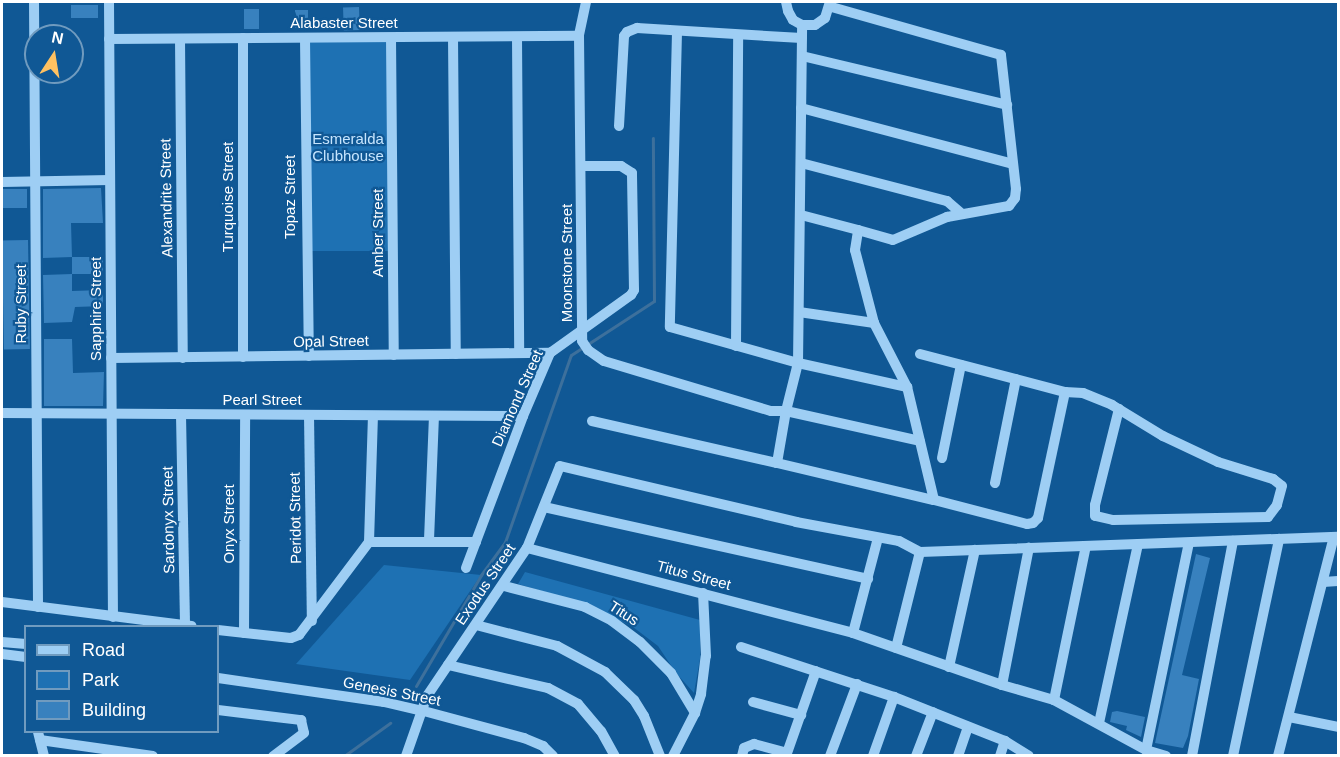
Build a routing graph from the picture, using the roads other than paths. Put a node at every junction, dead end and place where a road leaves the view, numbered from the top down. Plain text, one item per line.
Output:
1 (34, 2) edge
2 (109, 2) edge
3 (586, 2) edge
4 (786, 2) edge
5 (830, 4) edge
6 (802, 25) junction
7 (677, 32) junction
8 (738, 35) junction
9 (579, 36) junction
10 (517, 37) junction
11 (243, 38) junction
12 (392, 38) junction
13 (453, 38) junction
14 (802, 38) junction
15 (109, 39) junction
16 (180, 39) junction
17 (305, 39) junction
18 (802, 56) junction
19 (1007, 105) junction
20 (801, 108) junction
21 (619, 126) dead end
22 (801, 164) junction
23 (1013, 165) junction
24 (582, 166) junction
25 (110, 180) junction
26 (35, 181) junction
27 (2, 182) edge
28 (801, 214) junction
29 (962, 214) junction
30 (858, 230) junction
31 (799, 312) junction
32 (874, 323) junction
33 (582, 330) junction
34 (736, 346) junction
35 (519, 353) junction
36 (550, 353) junction
37 (456, 354) junction
38 (920, 354) dead end
39 (393, 355) junction
40 (309, 356) junction
41 (243, 357) junction
42 (111, 358) junction
43 (183, 358) junction
44 (798, 363) junction
45 (961, 365) junction
46 (1016, 379) junction
47 (907, 387) junction
48 (1065, 392) junction
49 (1119, 410) junction
50 (786, 411) junction
51 (2, 413) edge
52 (37, 414) junction
53 (112, 414) junction
54 (181, 414) junction
55 (245, 415) junction
56 (309, 415) junction
57 (373, 416) junction
58 (434, 416) junction
59 (523, 416) junction
60 (592, 420) dead end
61 (920, 441) junction
62 (942, 459) dead end
63 (777, 463) junction
64 (995, 483) dead end
65 (934, 500) junction
66 (544, 507) junction
67 (1336, 537) edge
68 (878, 538) junction
69 (1279, 539) junction
70 (429, 540) junction
71 (1233, 541) junction
72 (369, 542) junction
73 (476, 542) junction
74 (1189, 543) junction
75 (1138, 544) junction
76 (1086, 546) junction
77 (527, 548) junction
78 (1029, 548) junction
79 (975, 550) junction
80 (920, 552) junction
81 (466, 568) dead end
82 (868, 579) junction
83 (1338, 581) edge
84 (1323, 582) junction
85 (504, 586) junction
86 (703, 593) junction
87 (2, 602) edge
88 (38, 607) junction
89 (113, 616) junction
90 (312, 621) junction
91 (180, 625) edge
92 (188, 625) edge
93 (476, 625) junction
94 (219, 630) edge
95 (244, 633) junction
96 (853, 633) junction
97 (2, 642) edge
98 (24, 644) edge
99 (741, 647) dead end
100 (896, 648) junction
101 (2, 649) edge
102 (24, 651) edge
103 (2, 654) edge
104 (24, 657) edge
105 (448, 665) junction
106 (949, 667) junction
107 (816, 671) junction
108 (219, 678) edge
109 (857, 684) junction
110 (1002, 685) junction
111 (894, 697) junction
112 (1054, 700) junction
113 (753, 702) dead end
114 (219, 710) edge
115 (420, 710) junction
116 (933, 712) junction
117 (695, 713) junction
118 (801, 715) junction
119 (1289, 717) junction
120 (1099, 723) junction
121 (968, 727) junction
122 (1338, 727) edge
123 (39, 736) edge
124 (1005, 741) junction
125 (1146, 750) junction
126 (787, 754) edge
127 (44, 756) edge
128 (153, 756) edge
129 (273, 756) edge
130 (406, 756) edge
131 (553, 756) edge
132 (615, 756) edge
133 (660, 756) edge
134 (673, 756) edge
135 (742, 756) edge
136 (830, 756) edge
137 (873, 756) edge
138 (916, 756) edge
139 (958, 756) edge
140 (1000, 756) edge
141 (1029, 756) edge
142 (1166, 756) edge
143 (1192, 756) edge
144 (1233, 756) edge
145 (1278, 756) edge

1 - 26 street, Ruby Street
2 - 15 street, Sapphire Street
3 - 9 street, Moonstone Street
4 - 6 street
5 - 6 street
5 - 19 street
6 - 14 street
7 - 8 street
7 - 21 street
7 - 34 street
8 - 14 street
8 - 34 street
9 - 10 street, Alabaster Street
9 - 24 street, Moonstone Street
10 - 13 street, Alabaster Street
10 - 35 street
11 - 16 street, Alabaster Street
11 - 17 street, Alabaster Street
11 - 41 street, Turquoise Street
12 - 13 street, Alabaster Street
12 - 17 street, Alabaster Street
12 - 39 street, Amber Street
13 - 37 street
14 - 18 street
15 - 16 street, Alabaster Street
15 - 25 street, Sapphire Street
16 - 43 street, Alexandrite Street
17 - 40 street, Topaz Street
18 - 19 street
18 - 20 street
19 - 23 street
20 - 22 street
20 - 23 street
22 - 28 street
22 - 29 street
23 - 29 street
24 - 33 street, Moonstone Street
24 - 33 street, Diamond Street
25 - 26 street
25 - 42 street, Sapphire Street
26 - 27 street
26 - 52 street, Ruby Street
28 - 30 street
28 - 31 street
29 - 30 street
30 - 32 street
31 - 32 street
31 - 44 street
32 - 47 street
33 - 36 street, Diamond Street
33 - 50 street, Moonstone Street
34 - 44 street
35 - 36 street, Opal Street
35 - 37 street, Opal Street
36 - 59 street, Diamond Street
37 - 39 street, Opal Street
38 - 45 street
39 - 40 street, Opal Street
40 - 41 street, Opal Street
41 - 43 street, Opal Street
42 - 43 street, Opal Street
42 - 53 street, Sapphire Street
44 - 47 street
44 - 50 street
45 - 46 street
45 - 62 street
46 - 48 street
46 - 64 street
47 - 61 street
48 - 49 street
48 - 65 street
49 - 49 street
50 - 61 street, Moonstone Street
50 - 63 street
51 - 52 street, Pearl Street
52 - 53 street, Pearl Street
52 - 88 street, Ruby Street
53 - 54 street, Pearl Street
53 - 89 street, Sapphire Street
54 - 55 street, Pearl Street
54 - 92 street, Sardonyx Street
55 - 56 street, Pearl Street
55 - 95 street, Onyx Street
56 - 57 street, Pearl Street
56 - 90 street, Peridot Street
57 - 58 street, Pearl Street
57 - 72 street
58 - 59 street, Pearl Street
58 - 70 street
59 - 73 street, Diamond Street
60 - 63 street
61 - 65 street
63 - 65 street
66 - 68 street, Exodus Street
66 - 77 street, Exodus Street
66 - 82 street
67 - 69 street
67 - 84 street
68 - 80 street
68 - 82 street
69 - 71 street
69 - 144 street
70 - 72 street
70 - 73 street
71 - 74 street
71 - 143 street
72 - 90 street
73 - 81 street, Diamond Street
74 - 75 street
74 - 125 street
75 - 76 street
75 - 120 street
76 - 78 street
76 - 112 street
77 - 85 street, Exodus Street
77 - 86 street, Titus Street
78 - 79 street
78 - 110 street
79 - 80 street
79 - 106 street
80 - 100 street
82 - 96 street
83 - 84 street
84 - 119 street
85 - 93 street, Exodus Street
85 - 117 street, Titus
86 - 96 street, Titus Street
86 - 117 street
87 - 88 street
88 - 89 street
89 - 91 street
90 - 95 street
93 - 105 street, Exodus Street
93 - 133 street
94 - 95 street
96 - 100 street, Titus Street
97 - 98 street
99 - 107 street
100 - 106 street, Titus Street
101 - 102 street
103 - 104 street
105 - 115 street, Exodus Street
105 - 132 street
106 - 110 street, Titus Street
107 - 109 street
107 - 118 street
108 - 115 street, Genesis Street
109 - 111 street
109 - 136 street
110 - 112 street, Titus Street
111 - 116 street
111 - 137 street
112 - 120 street, Titus Street
113 - 118 street
114 - 129 street
115 - 130 street, Exodus Street
115 - 131 street, Genesis Street
116 - 121 street
116 - 138 street
117 - 134 street
118 - 126 street
119 - 122 street
119 - 145 street
120 - 125 street, Titus Street
121 - 124 street
121 - 139 street
123 - 127 street
123 - 128 street
124 - 140 street
124 - 141 street
125 - 142 street, Titus Street
126 - 135 street

